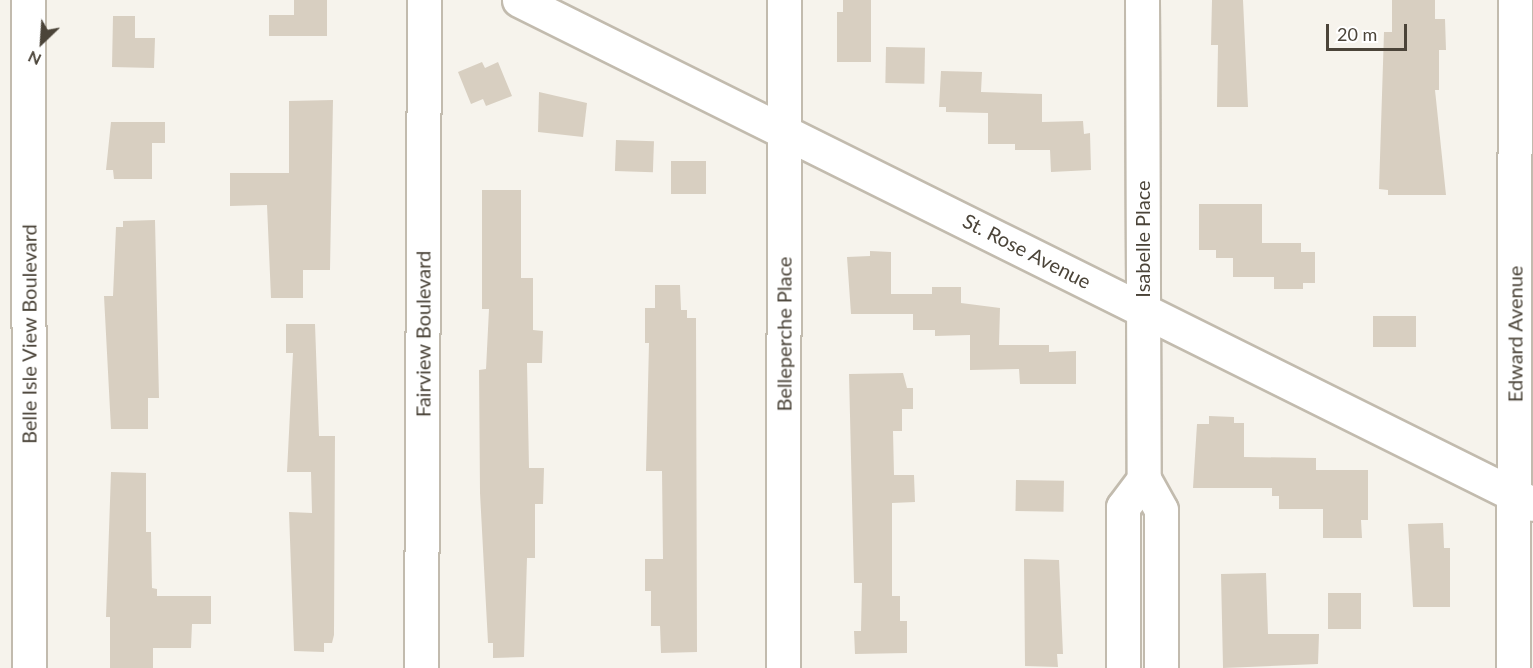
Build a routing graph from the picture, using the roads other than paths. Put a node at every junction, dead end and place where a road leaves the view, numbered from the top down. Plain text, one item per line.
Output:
1 (28, 0) edge
2 (424, 0) edge
3 (519, 0) edge
4 (784, 0) edge
5 (1142, 0) edge
6 (1515, 0) edge
7 (784, 129) junction
8 (1142, 309) junction
9 (1144, 479) junction
10 (1524, 500) edge
11 (30, 668) edge
12 (421, 668) edge
13 (783, 668) edge
14 (1123, 668) edge
15 (1161, 668) edge
16 (1513, 668) edge

1 - 11 street, Belle Isle View Boulevard
2 - 12 street, Fairview Boulevard
3 - 7 street, St. Rose Avenue
4 - 7 street, Belleperche Place
5 - 8 street, Isabelle Place
6 - 10 street, Edward Avenue
7 - 8 street, St. Rose Avenue
7 - 13 street, Belleperche Place
8 - 9 street, Isabelle Place
8 - 10 street, St. Rose Avenue
9 - 14 street
9 - 15 street, Isabelle Place
10 - 16 street, Edward Avenue

